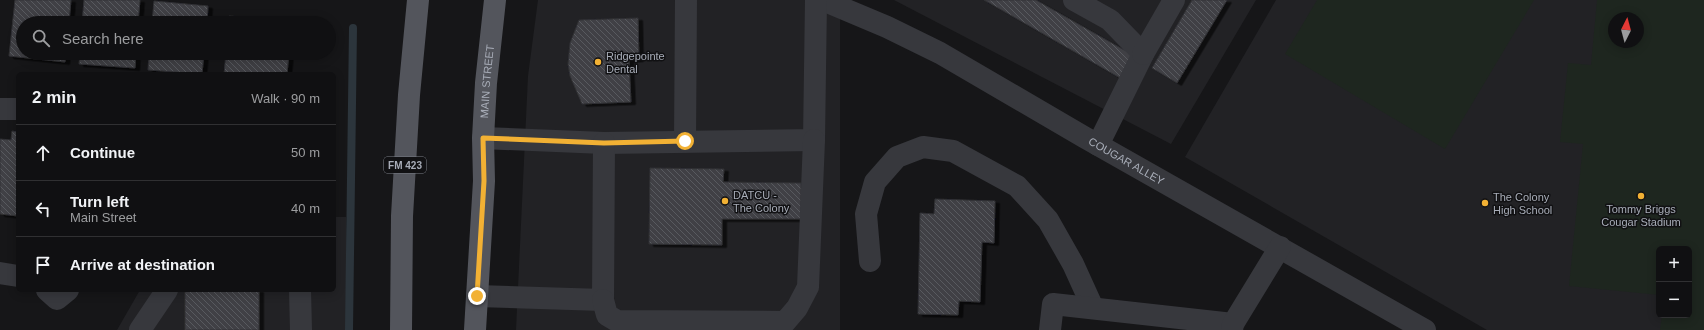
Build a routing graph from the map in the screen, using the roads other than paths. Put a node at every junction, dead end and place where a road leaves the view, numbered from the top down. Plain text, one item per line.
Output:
1 (418, 0) edge
2 (495, 0) edge
3 (686, 0) edge
4 (816, 0) edge
5 (823, 0) edge
6 (1074, 0) edge
7 (1174, 0) edge
8 (1143, 54) junction
9 (0, 109) edge
10 (16, 109) edge
11 (483, 138) junction
12 (814, 140) junction
13 (685, 141) junction
14 (604, 143) junction
15 (1098, 145) junction
16 (1280, 247) junction
17 (870, 261) dead end
18 (0, 273) edge
19 (16, 276) edge
20 (166, 292) edge
21 (300, 292) edge
22 (477, 296) junction
23 (603, 300) junction
24 (1093, 308) junction
25 (1232, 327) edge
26 (140, 330) edge
27 (301, 330) edge
28 (401, 330) edge
29 (475, 330) edge
30 (1050, 330) edge
31 (1426, 330) edge

1 - 28 main road, FM 423
2 - 11 main road, MAIN STREET
3 - 13 street
4 - 12 street
5 - 15 street, COUGAR ALLEY
6 - 8 street
7 - 8 street
8 - 15 street
9 - 10 street
11 - 14 street
11 - 22 main road, MAIN STREET
12 - 13 street
12 - 23 street
13 - 14 street
14 - 23 street
15 - 16 street, COUGAR ALLEY
16 - 25 street
16 - 31 street, COUGAR ALLEY
17 - 24 street
18 - 19 street
20 - 26 street
21 - 27 street
22 - 23 street
22 - 29 main road, MAIN STREET
24 - 25 street
24 - 30 street

